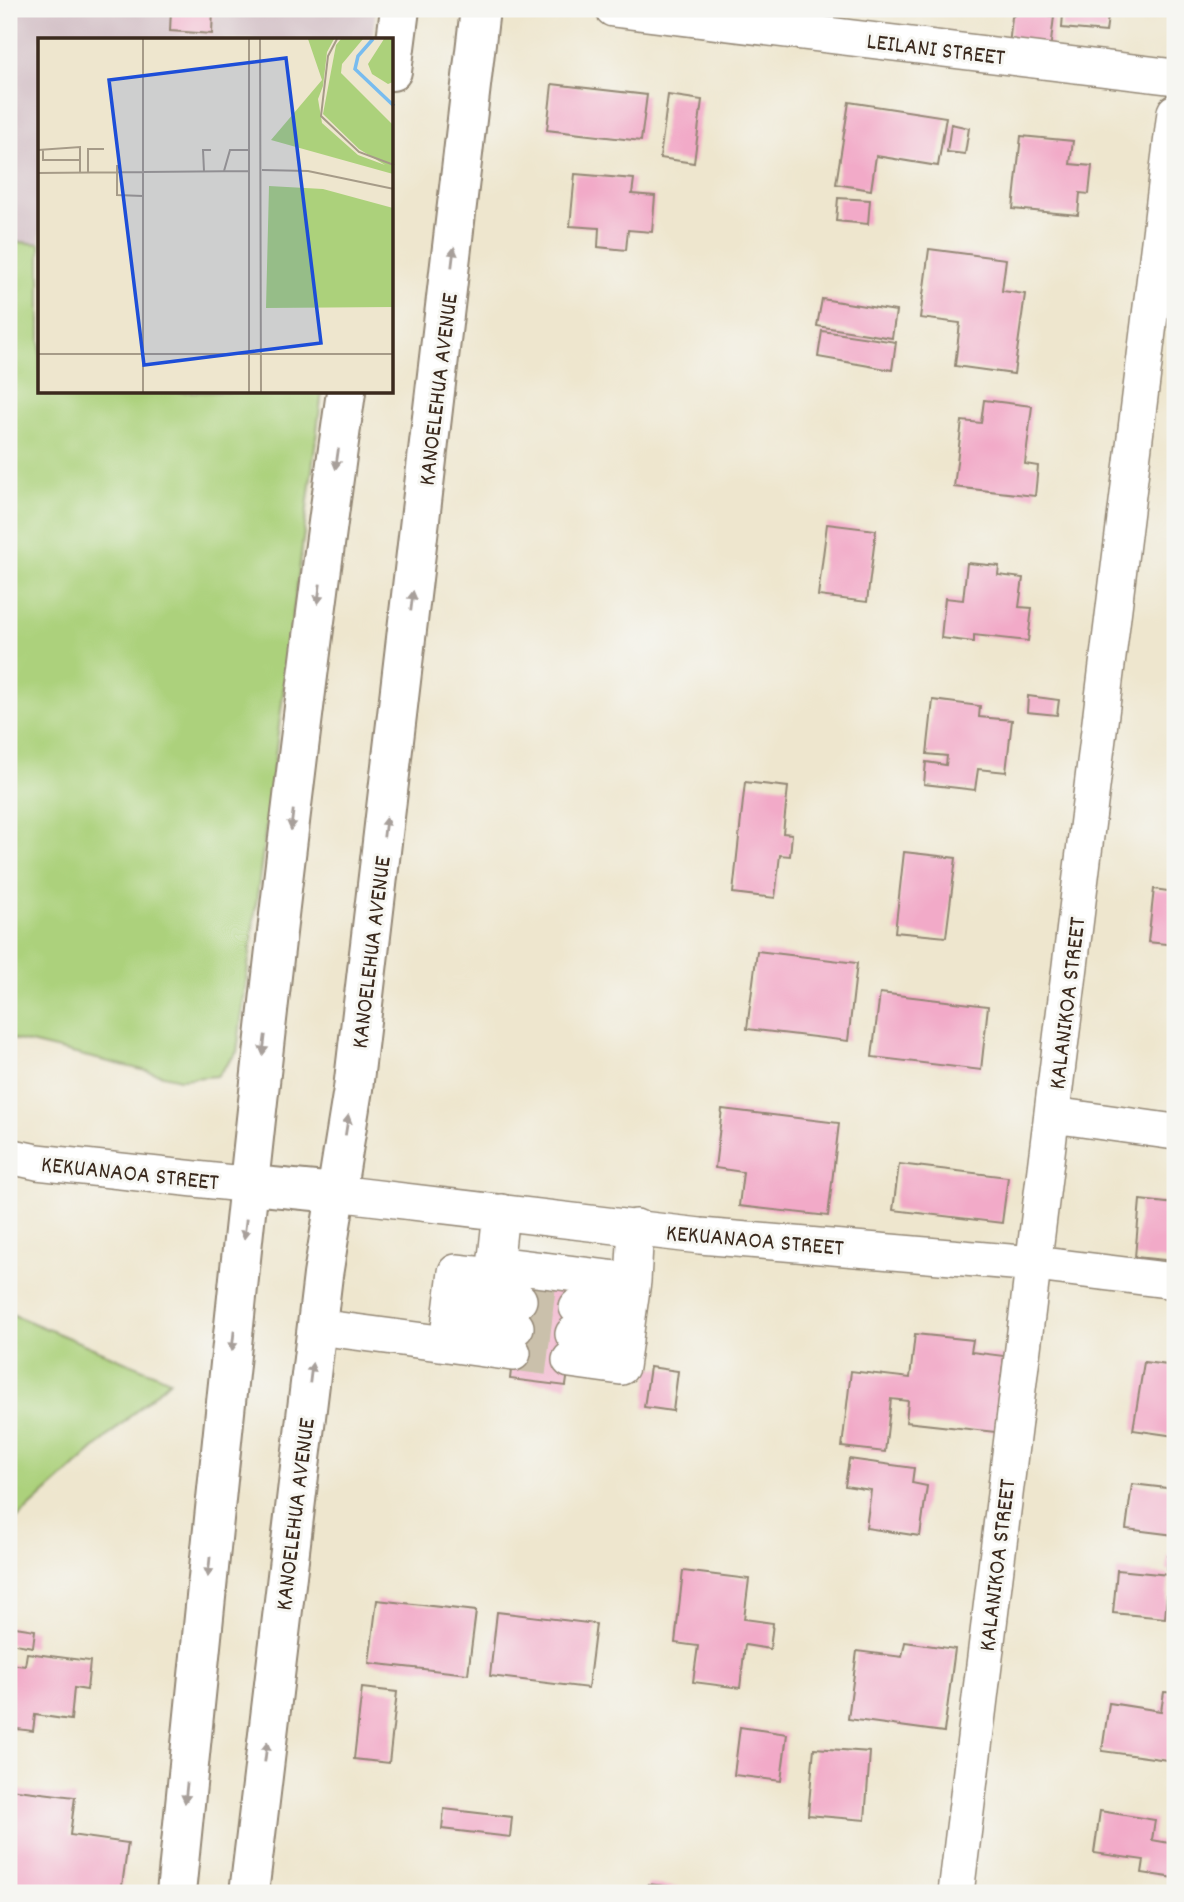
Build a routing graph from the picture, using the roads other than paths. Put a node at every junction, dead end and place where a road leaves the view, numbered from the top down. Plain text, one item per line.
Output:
1 (400, 9) edge
2 (480, 9) edge
3 (613, 9) edge
4 (394, 56) edge
5 (1175, 77) edge
6 (1175, 112) edge
7 (346, 394) edge
8 (1053, 1115) junction
9 (1175, 1132) edge
10 (9, 1156) edge
11 (251, 1185) junction
12 (336, 1193) junction
13 (501, 1212) junction
14 (636, 1227) junction
15 (495, 1264) junction
16 (1035, 1264) junction
17 (1175, 1281) edge
18 (628, 1312) junction
19 (450, 1318) junction
20 (317, 1327) junction
21 (176, 1893) edge
22 (249, 1893) edge
23 (956, 1893) edge

1 - 4 highway
12 -> 2 highway, KANOELEHUA AVENUE
3 - 5 street, LEILANI STREET
6 - 8 street, KALANIKOA STREET
7 -> 11 highway
8 - 9 street
8 - 16 street, KALANIKOA STREET
10 - 11 street, KEKUANAOA STREET
11 - 12 highway
11 -> 21 highway
12 - 13 street, KEKUANAOA STREET
12 - 20 highway, KANOELEHUA AVENUE
13 - 14 street, KEKUANAOA STREET
13 - 15 street
14 - 16 street, KEKUANAOA STREET
14 - 18 street
15 - 18 street
15 - 19 street
16 - 17 street, KEKUANAOA STREET
16 - 23 street, KALANIKOA STREET
18 - 18 street
19 - 19 street
19 - 20 street
22 -> 20 highway, KANOELEHUA AVENUE

